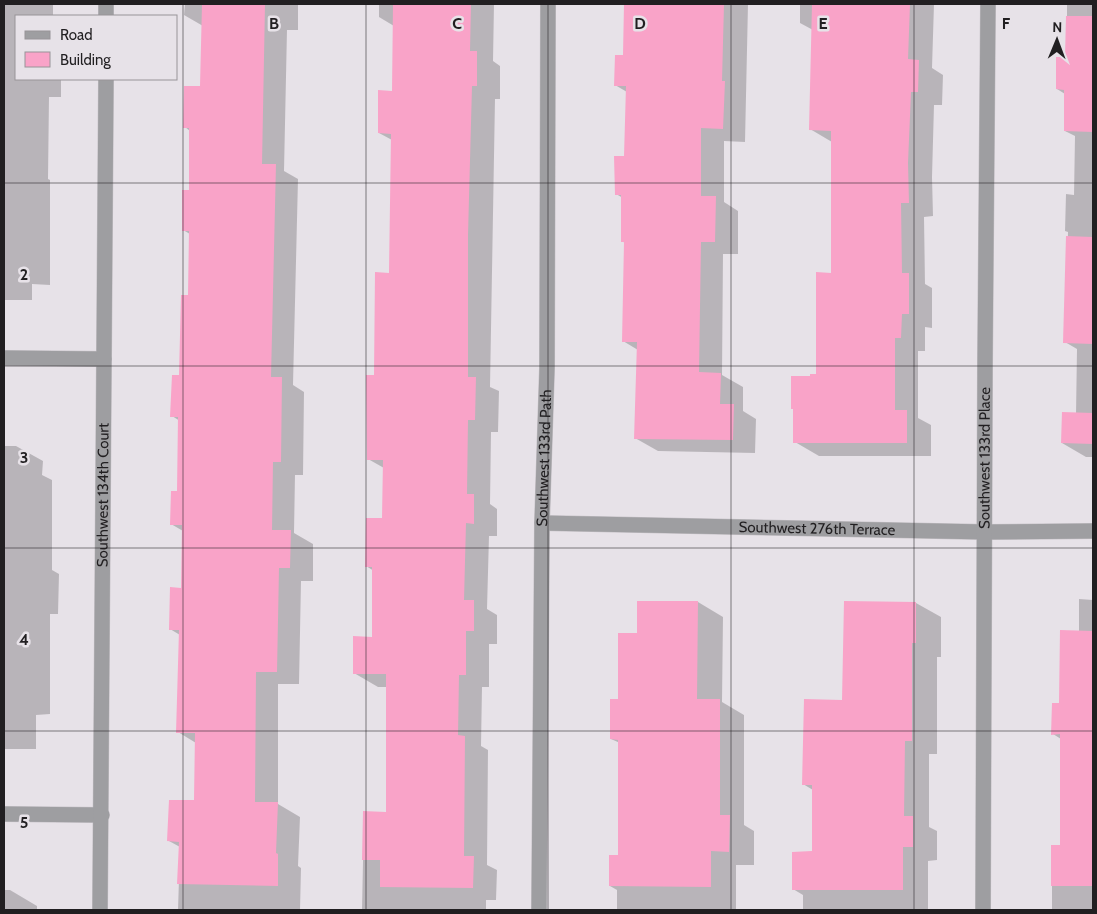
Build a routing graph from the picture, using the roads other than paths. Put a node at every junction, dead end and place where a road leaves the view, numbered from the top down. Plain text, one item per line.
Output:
1 (548, 4) edge
2 (988, 4) edge
3 (106, 80) edge
4 (4, 358) edge
5 (104, 359) junction
6 (542, 523) junction
7 (1093, 531) edge
8 (986, 532) junction
9 (4, 814) edge
10 (102, 814) junction
11 (100, 910) edge
12 (539, 910) edge
13 (984, 910) edge

1 - 6 street, Southwest 133rd Path
2 - 8 street, Southwest 133rd Place
3 - 5 street, Southwest 134th Court
4 - 5 street
5 - 10 street, Southwest 134th Court
6 - 8 street, Southwest 276th Terrace
6 - 12 street, Southwest 133rd Path
7 - 8 street, Southwest 276th Terrace
8 - 13 street, Southwest 133rd Place
9 - 10 street
10 - 11 street, Southwest 134th Court

